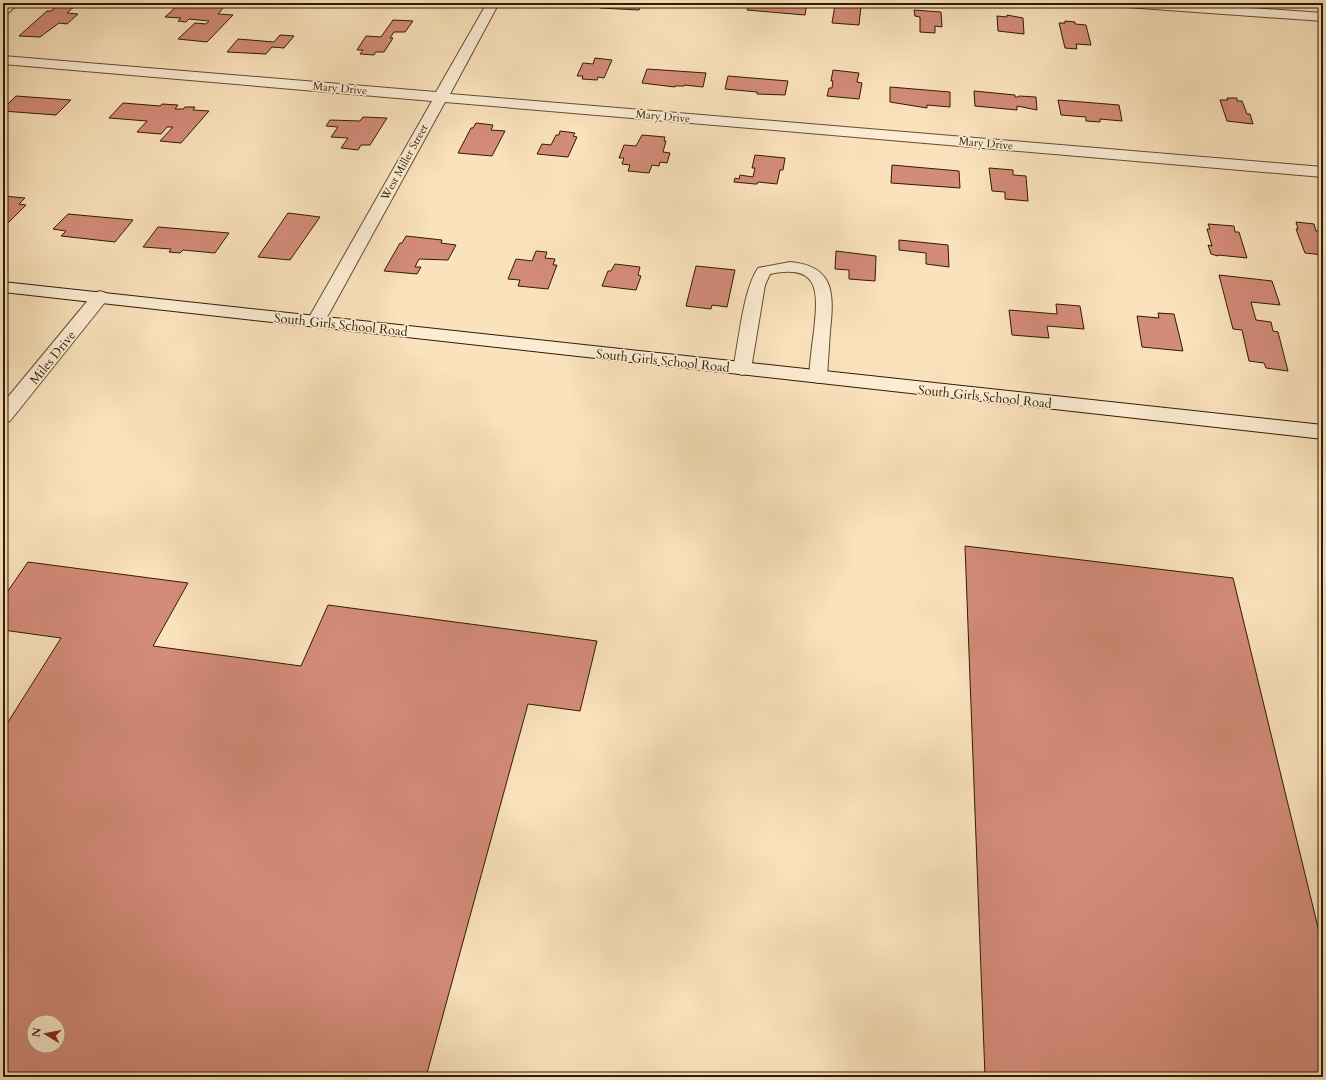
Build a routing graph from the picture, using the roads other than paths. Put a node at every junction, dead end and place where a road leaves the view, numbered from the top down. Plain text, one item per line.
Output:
1 (13, 3) edge
2 (493, 3) edge
3 (1126, 3) edge
4 (3, 11) edge
5 (1323, 17) edge
6 (3, 60) edge
7 (440, 97) junction
8 (1323, 172) edge
9 (3, 286) edge
10 (100, 297) junction
11 (316, 321) junction
12 (742, 369) junction
13 (818, 378) junction
14 (3, 416) edge
15 (1323, 432) edge

1 - 4 street
2 - 7 street, West Miller Street
3 - 5 street
6 - 7 street, Mary Drive
7 - 8 street, Mary Drive
7 - 11 street, West Miller Street
9 - 10 street, South Girls School Road
10 - 11 street, South Girls School Road
10 - 14 street, Miles Drive
11 - 12 street, South Girls School Road
12 - 13 street, South Girls School Road
12 - 13 lane
13 - 15 street, South Girls School Road

